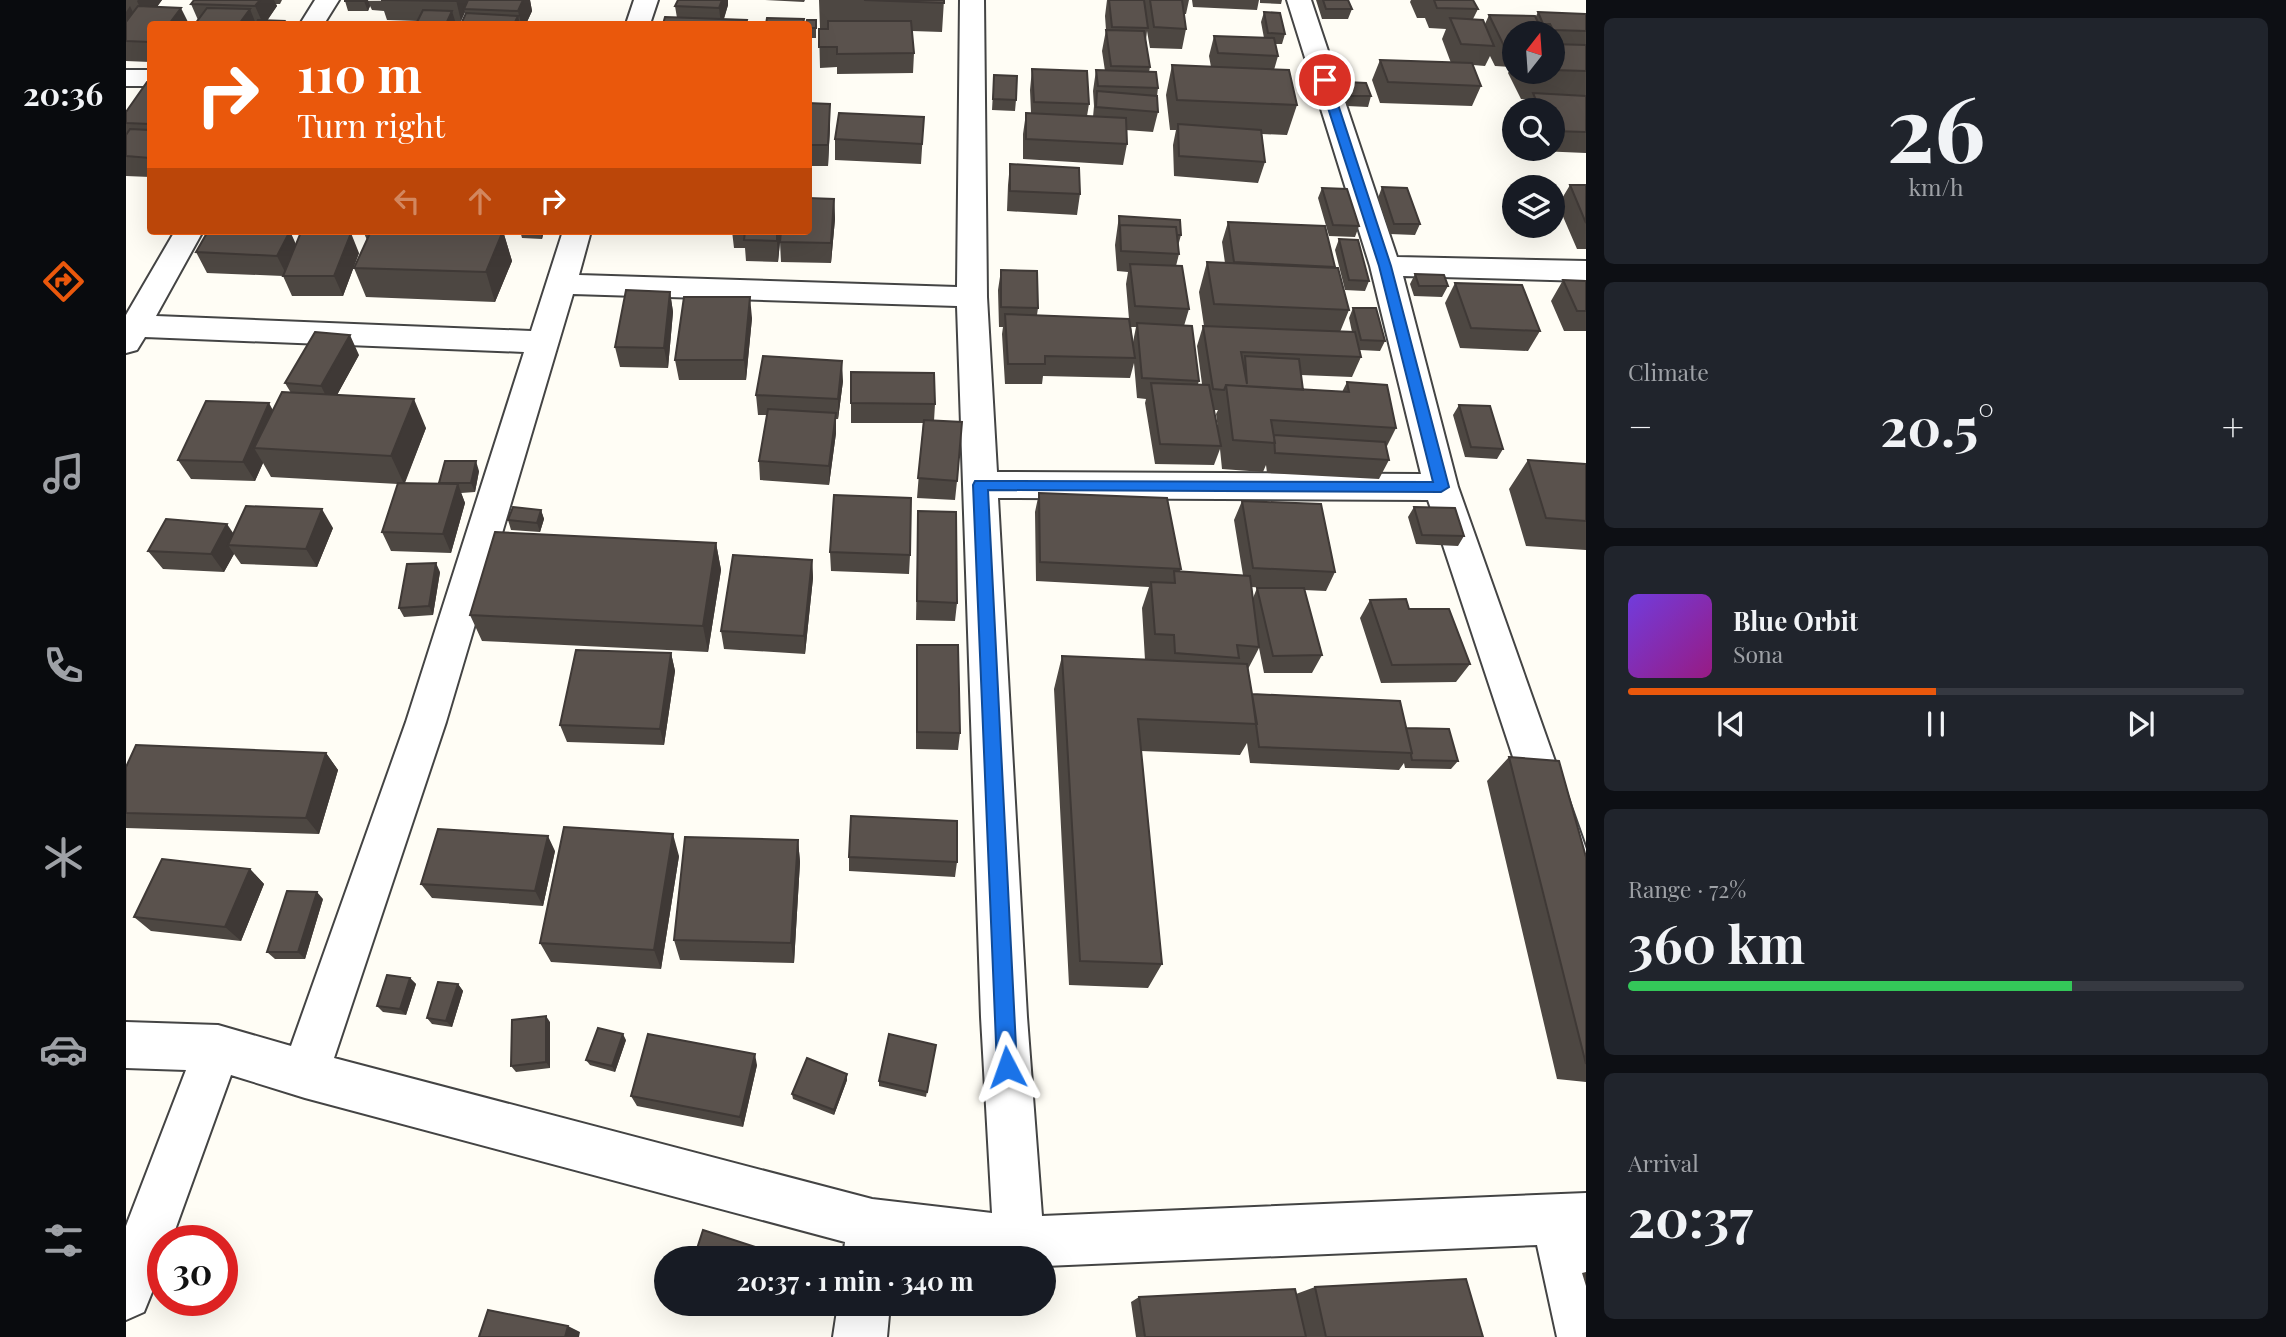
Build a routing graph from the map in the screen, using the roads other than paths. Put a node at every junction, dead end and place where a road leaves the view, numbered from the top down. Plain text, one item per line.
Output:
1 (327, 0) edge
2 (646, 0) edge
3 (972, 0) edge
4 (1299, 0) edge
5 (314, 21) edge
6 (639, 21) edge
7 (126, 78) edge
8 (147, 78) edge
9 (187, 235) edge
10 (576, 235) edge
11 (1385, 266) junction
12 (1586, 271) edge
13 (561, 284) junction
14 (972, 297) junction
15 (131, 334) edge
16 (544, 342) junction
17 (980, 485) junction
18 (1441, 487) junction
19 (1586, 911) edge
20 (126, 1045) edge
21 (218, 1048) junction
22 (305, 1074) junction
23 (1572, 1219) edge
24 (870, 1241) edge
25 (1019, 1242) junction
26 (126, 1294) edge
27 (863, 1316) edge
28 (860, 1337) edge
29 (1584, 1337) edge

1 - 5 street
2 - 6 street
3 - 14 street
4 - 11 street
7 - 8 street
9 - 15 street
10 - 13 street
11 - 12 street
11 - 18 street
13 - 14 street
13 - 16 street
14 - 17 street
15 - 16 street
16 - 22 street
17 - 18 street
17 - 25 street
18 - 19 street
20 - 21 street
21 - 22 street
21 - 26 street
22 - 24 street
23 - 25 street
23 - 29 street
24 - 25 street
27 - 28 street

